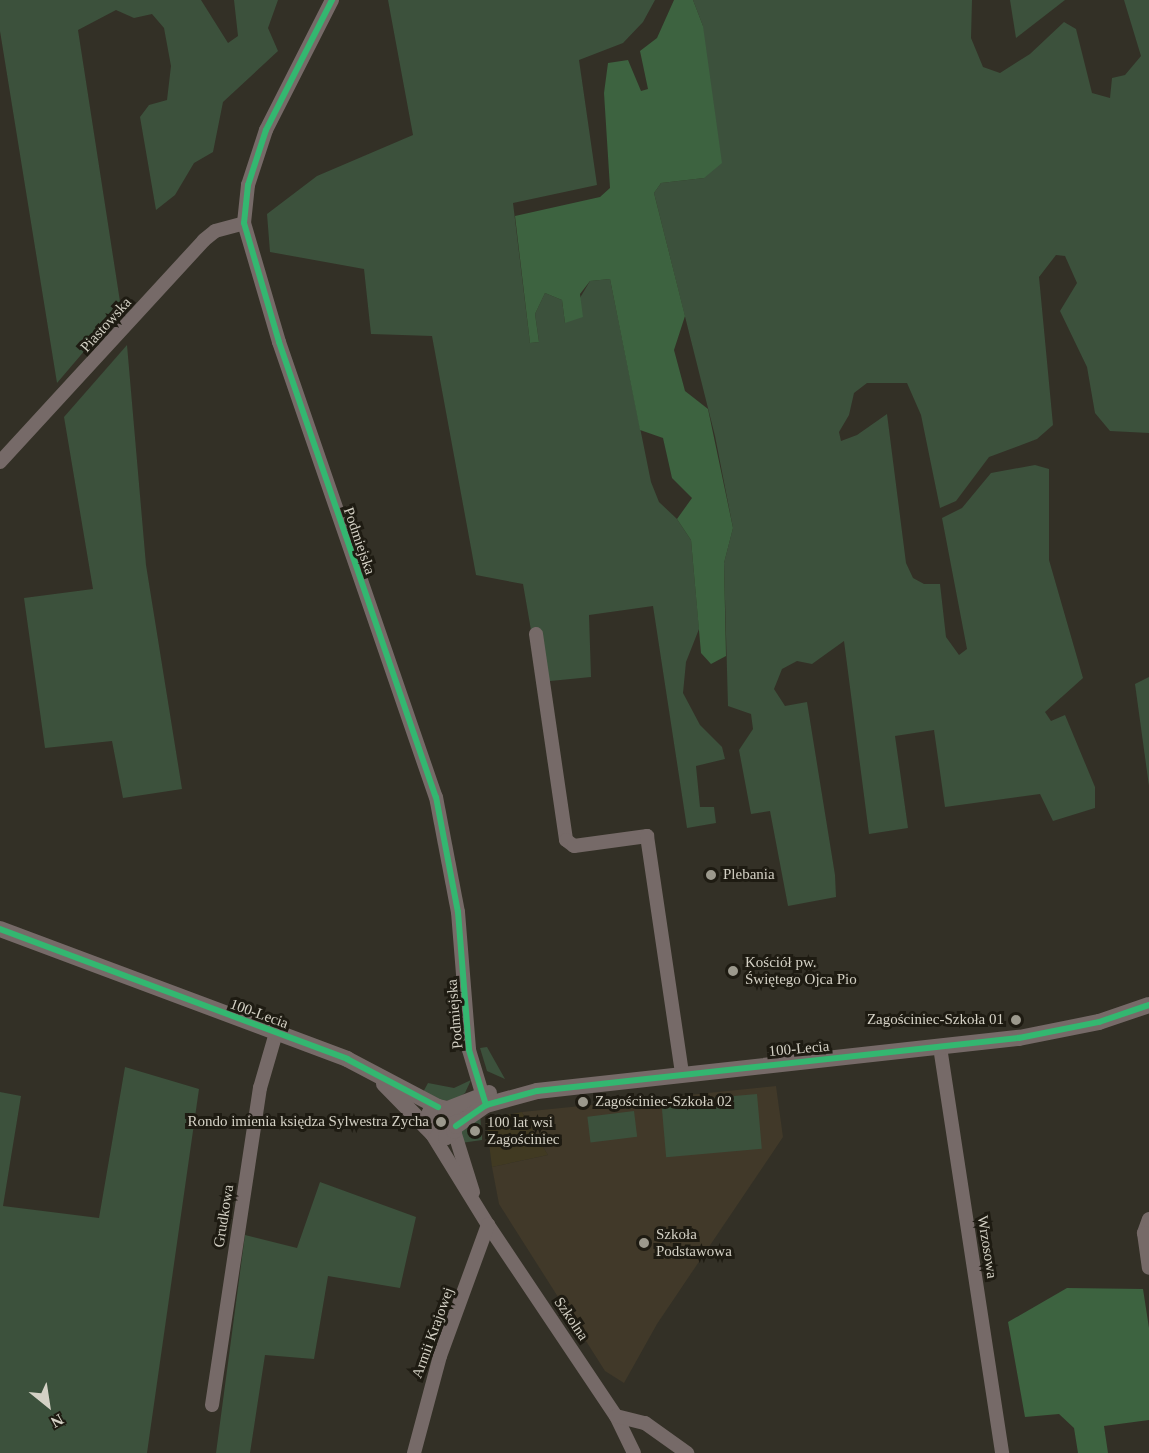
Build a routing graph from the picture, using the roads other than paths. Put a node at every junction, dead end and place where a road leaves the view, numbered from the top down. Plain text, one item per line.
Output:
1 (332, 0) edge
2 (244, 223) junction
3 (0, 458) edge
4 (536, 634) dead end
5 (0, 929) edge
6 (1149, 1005) edge
7 (276, 1033) junction
8 (940, 1047) junction
9 (373, 1073) junction
10 (682, 1073) junction
11 (484, 1100) junction
12 (443, 1108) junction
13 (455, 1128) junction
14 (429, 1130) junction
15 (477, 1205) junction
16 (1147, 1220) edge
17 (488, 1225) junction
18 (1149, 1268) edge
19 (212, 1405) dead end
20 (616, 1416) junction
21 (414, 1453) edge
22 (634, 1453) edge
23 (687, 1453) edge
24 (1002, 1453) edge

1 - 2 street, Podmiejska
2 - 3 street, Piastowska
2 - 11 street, Podmiejska
4 - 10 street
5 - 7 street, 100-Lecia
6 - 8 street, 100-Lecia
7 - 9 street, 100-Lecia
7 - 19 street, Grudkowa
8 - 10 street, 100-Lecia
8 - 24 street, Wrzosowa
9 - 12 street, 100-Lecia
9 - 14 street, 100-Lecia
10 - 11 street, 100-Lecia
11 - 12 street, 100-Lecia
11 - 13 street, 100-Lecia
12 - 13 street
12 - 14 street
13 - 14 street
13 - 15 street, Szkolna
14 - 15 street, Szkolna
15 - 17 street, Szkolna
16 - 18 street
17 - 20 street, Szkolna
17 - 21 street, Armii Krajowej
20 - 22 street, Szkolna
20 - 23 street

